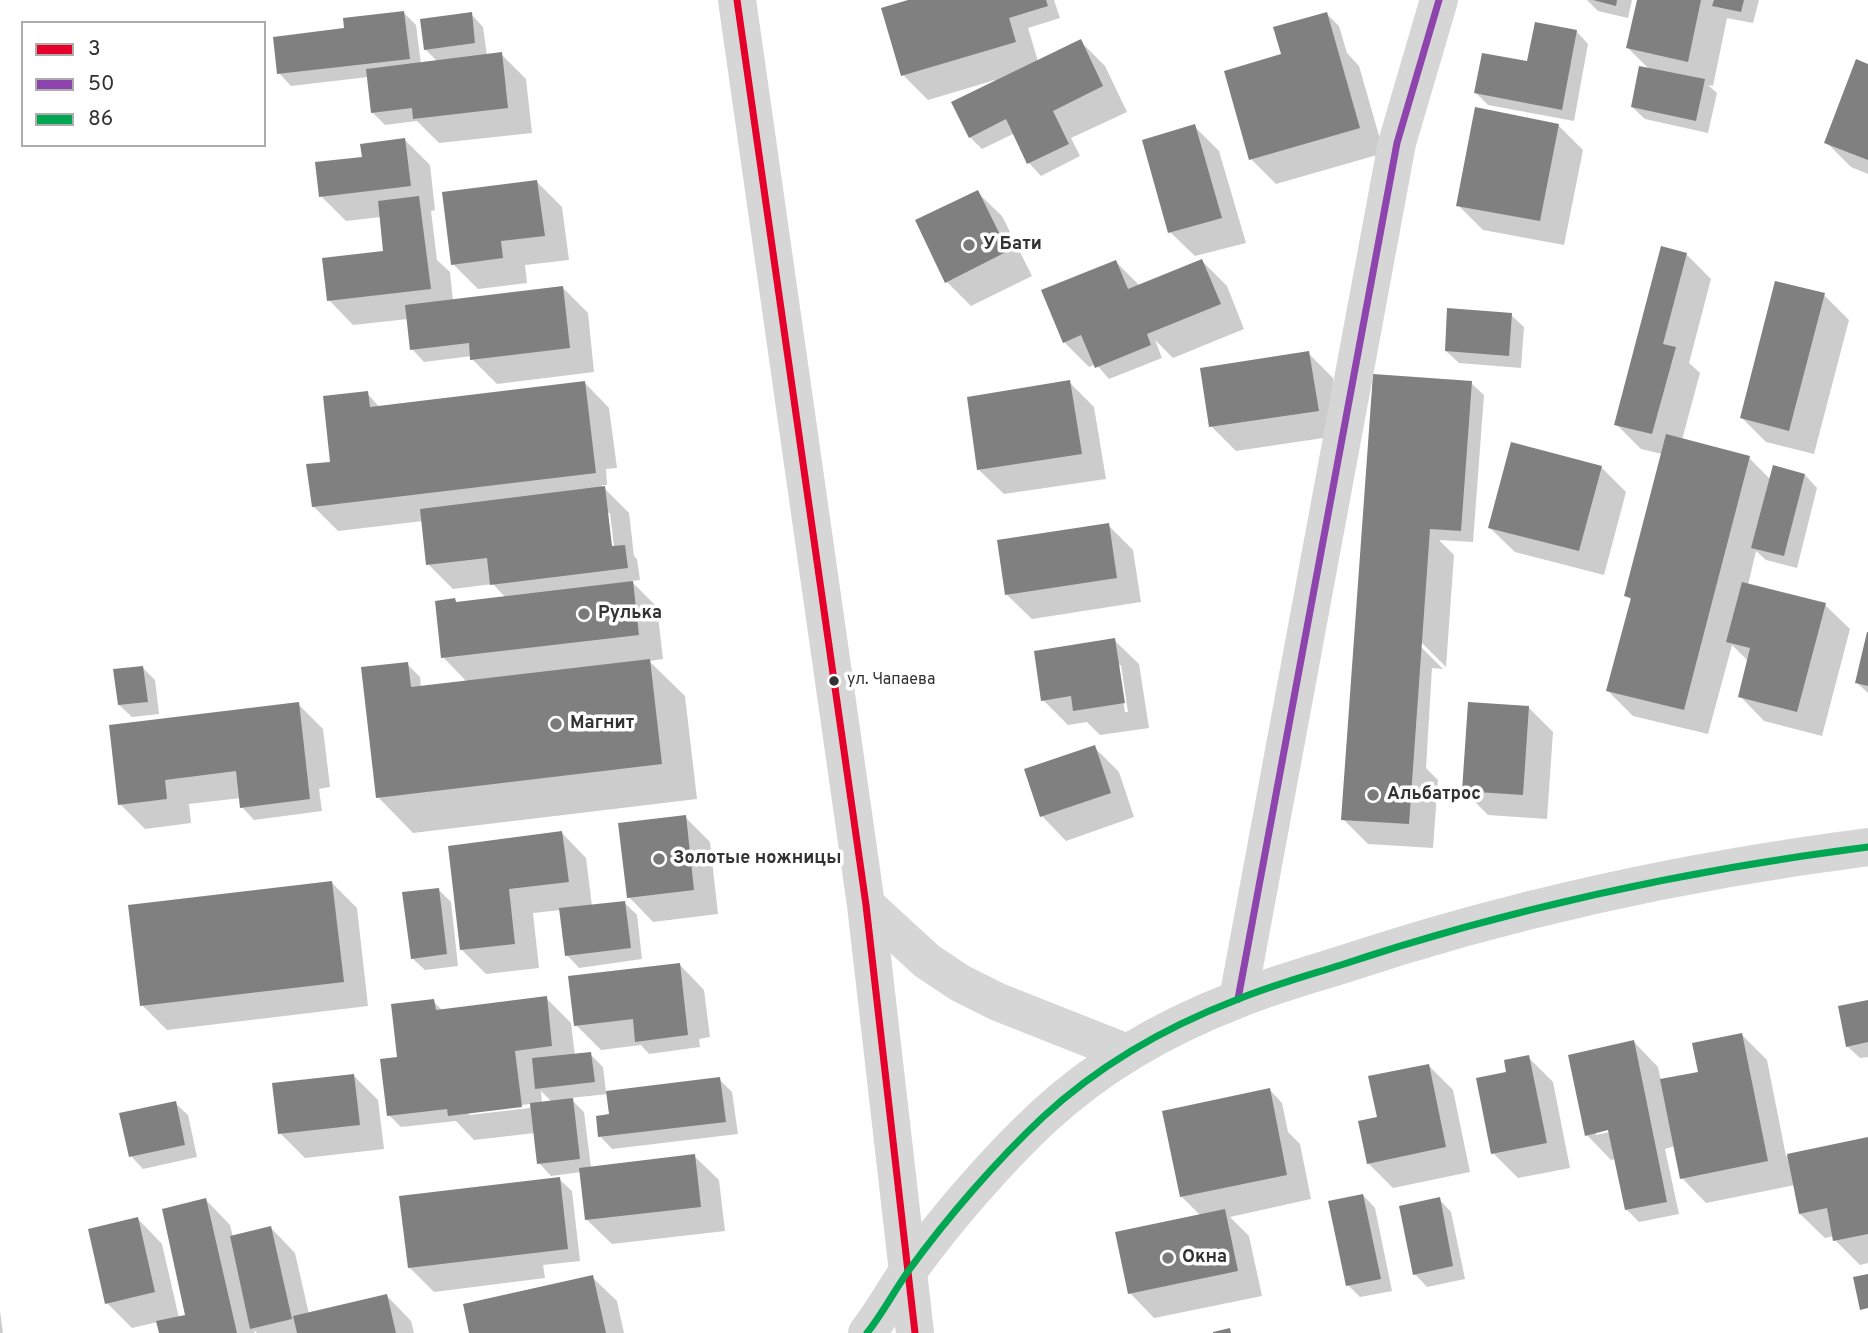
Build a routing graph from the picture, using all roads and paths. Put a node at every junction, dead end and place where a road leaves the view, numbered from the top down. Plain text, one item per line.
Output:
1 (737, 0) edge
2 (1439, 0) edge
3 (1868, 847) edge
4 (866, 905) junction
5 (1238, 999) junction
6 (1127, 1054) junction
7 (908, 1272) junction
8 (867, 1333) edge
9 (915, 1333) edge

1 - 4 street
2 - 5 street
3 - 5 street
4 - 6 street
4 - 7 street
5 - 6 street
6 - 7 street
7 - 8 street
7 - 9 street

